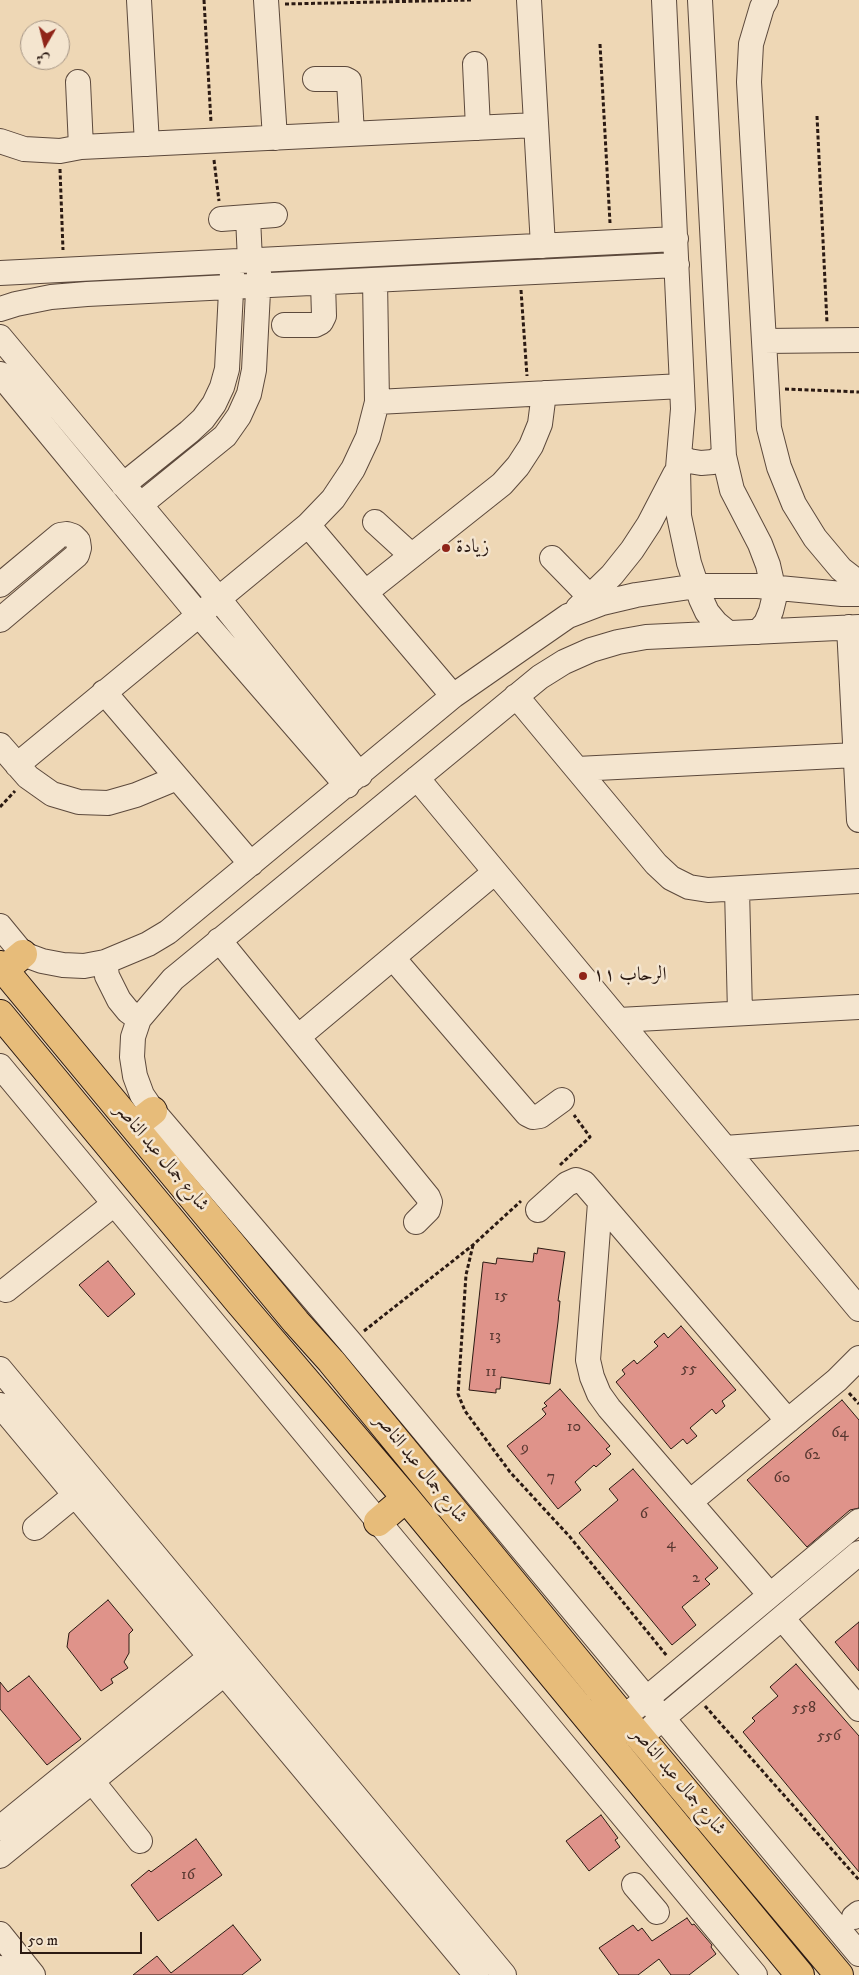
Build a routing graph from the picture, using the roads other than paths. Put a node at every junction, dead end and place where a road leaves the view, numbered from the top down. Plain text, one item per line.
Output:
1 (139, 0) edge
2 (529, 0) edge
3 (700, 0) edge
4 (766, 0) edge
5 (266, 2) edge
6 (661, 6) edge
7 (476, 64) dead end
8 (315, 79) dead end
9 (78, 82) dead end
10 (536, 125) junction
11 (478, 128) junction
12 (352, 134) junction
13 (275, 138) junction
14 (0, 141) edge
15 (147, 144) junction
16 (70, 149) junction
17 (276, 215) dead end
18 (248, 217) junction
19 (221, 219) road end
20 (676, 239) junction
21 (543, 246) junction
22 (248, 262) junction
23 (677, 265) junction
24 (0, 273) edge
25 (375, 280) junction
26 (323, 283) junction
27 (259, 286) junction
28 (231, 287) junction
29 (0, 309) edge
30 (284, 325) dead end
31 (0, 338) edge
32 (859, 340) edge
33 (764, 341) junction
34 (0, 374) edge
35 (682, 386) junction
36 (536, 394) junction
37 (377, 402) junction
38 (724, 456) junction
39 (678, 462) junction
40 (123, 485) junction
41 (140, 504) junction
42 (375, 522) dead end
43 (308, 525) junction
44 (411, 555) junction
45 (552, 558) dead end
46 (4, 574) edge
47 (859, 583) edge
48 (697, 586) junction
49 (774, 587) junction
50 (366, 592) junction
51 (859, 594) edge
52 (590, 597) junction
53 (218, 598) junction
54 (198, 614) junction
55 (568, 616) junction
56 (0, 620) edge
57 (854, 627) edge
58 (727, 632) junction
59 (758, 632) junction
60 (104, 692) junction
61 (453, 696) junction
62 (516, 696) junction
63 (0, 745) edge
64 (856, 755) junction
65 (17, 765) junction
66 (577, 769) junction
67 (177, 778) junction
68 (418, 778) junction
69 (353, 780) junction
70 (859, 820) edge
71 (251, 864) junction
72 (495, 872) junction
73 (859, 881) edge
74 (736, 888) junction
75 (0, 926) edge
76 (218, 940) junction
77 (393, 958) junction
78 (105, 962) junction
79 (9, 963) edge
80 (859, 1007) edge
81 (0, 1014) edge
82 (740, 1014) junction
83 (139, 1019) junction
84 (619, 1020) junction
85 (298, 1037) junction
86 (0, 1066) edge
87 (562, 1100) road end
88 (143, 1118) junction
89 (859, 1138) edge
90 (725, 1148) junction
91 (600, 1203) junction
92 (114, 1204) junction
93 (531, 1204) road end
94 (416, 1222) dead end
95 (6, 1290) dead end
96 (859, 1309) edge
97 (296, 1322) junction
98 (272, 1342) junction
99 (340, 1351) junction
100 (859, 1358) edge
101 (0, 1369) edge
102 (306, 1382) junction
103 (0, 1405) edge
104 (788, 1421) junction
105 (75, 1495) junction
106 (406, 1498) junction
107 (690, 1502) junction
108 (859, 1521) edge
109 (378, 1522) junction
110 (34, 1528) dead end
111 (859, 1552) edge
112 (169, 1590) junction
113 (770, 1595) junction
114 (782, 1618) junction
115 (217, 1665) junction
116 (647, 1699) junction
117 (859, 1709) edge
118 (662, 1718) junction
119 (281, 1724) junction
120 (632, 1728) junction
121 (92, 1781) junction
122 (0, 1828) edge
123 (140, 1841) dead end
124 (0, 1856) edge
125 (671, 1874) junction
126 (645, 1898) dead end
127 (3, 1953) edge
128 (859, 1954) edge
129 (859, 1966) edge
130 (747, 1972) edge
131 (6, 1975) edge
132 (33, 1975) edge
133 (476, 1975) edge
134 (504, 1975) edge
135 (800, 1975) edge
136 (839, 1975) edge
137 (849, 1975) edge

1 - 15 street
2 - 10 street
3 - 38 street
4 - 33 street
5 - 13 street
6 - 20 street
7 - 11 street
8 - 12 street
9 - 16 street
10 - 11 street
10 - 21 street
11 - 12 street
12 - 13 street
13 - 15 street
14 - 16 street
15 - 16 street
17 - 18 street
18 - 19 street
18 - 22 street
20 - 21 street
20 - 23 street
21 - 22 street
22 - 24 street
22 - 27 street
22 - 28 street
23 - 25 street
23 - 35 street
25 - 26 street
25 - 37 street
26 - 27 street
26 - 30 street
27 - 28 street
27 - 41 street
28 - 29 street
28 - 40 street
31 - 40 street
32 - 33 street
33 - 47 street
34 - 54 street
35 - 36 street
35 - 39 street
36 - 37 street
36 - 44 street
37 - 43 street
38 - 39 street
38 - 49 street
39 - 48 street
39 - 52 street
40 - 41 street
41 - 53 street
42 - 44 street
43 - 50 street
43 - 53 street
44 - 50 street
45 - 52 street
46 - 56 street
48 - 49 street
48 - 55 street
48 - 58 street
49 - 51 street
49 - 59 street
50 - 61 street
52 - 55 street
53 - 54 street
53 - 69 street
54 - 60 street
54 - 69 street
55 - 61 street
57 - 59 street
57 - 64 street
58 - 59 street
58 - 62 street
60 - 65 street
60 - 67 street
61 - 69 street
62 - 66 street
62 - 68 street
63 - 65 street
64 - 66 street
64 - 70 street
65 - 67 street
66 - 74 street
67 - 71 street
68 - 72 street
68 - 76 street
69 - 71 street
71 - 78 street
72 - 77 street
72 - 84 street
73 - 74 street
74 - 82 street
75 - 79 street
76 - 83 street
76 - 85 street
77 - 85 street
77 - 87 street
78 - 79 street
78 - 83 street
79 - 88 main road, شارع جمال عبد الناصر
80 - 82 street
81 - 98 main road, شارع جمال عبد الناصر
82 - 84 street
83 - 88 street
84 - 90 street
85 - 94 street
86 - 92 street
88 - 97 main road, شارع جمال عبد الناصر
88 - 99 street
89 - 90 street
90 - 96 street
91 - 93 street
91 - 104 street
91 - 107 street
92 - 95 street
92 - 109 street
97 - 98 main road
97 - 99 main road, شارع جمال عبد الناصر
98 - 102 main road, شارع جمال عبد الناصر
99 - 102 main road
99 - 116 street
99 - 120 main road, شارع جمال عبد الناصر
100 - 104 street
101 - 112 street
102 - 106 main road, شارع جمال عبد الناصر
103 - 105 street
104 - 107 street
105 - 110 street
105 - 112 street
106 - 109 main road
106 - 135 main road, شارع جمال عبد الناصر
107 - 113 street
108 - 113 street
109 - 125 street
111 - 114 street
112 - 115 street
112 - 119 street
113 - 116 street
114 - 117 street
114 - 118 street
115 - 119 street
115 - 121 street
115 - 122 street
116 - 118 street
116 - 120 street
118 - 120 street
118 - 128 street
119 - 133 street
119 - 134 street
120 - 136 main road, شارع جمال عبد الناصر
121 - 123 street
121 - 124 street
125 - 126 street
125 - 130 street
127 - 131 street
127 - 132 street
129 - 137 street

